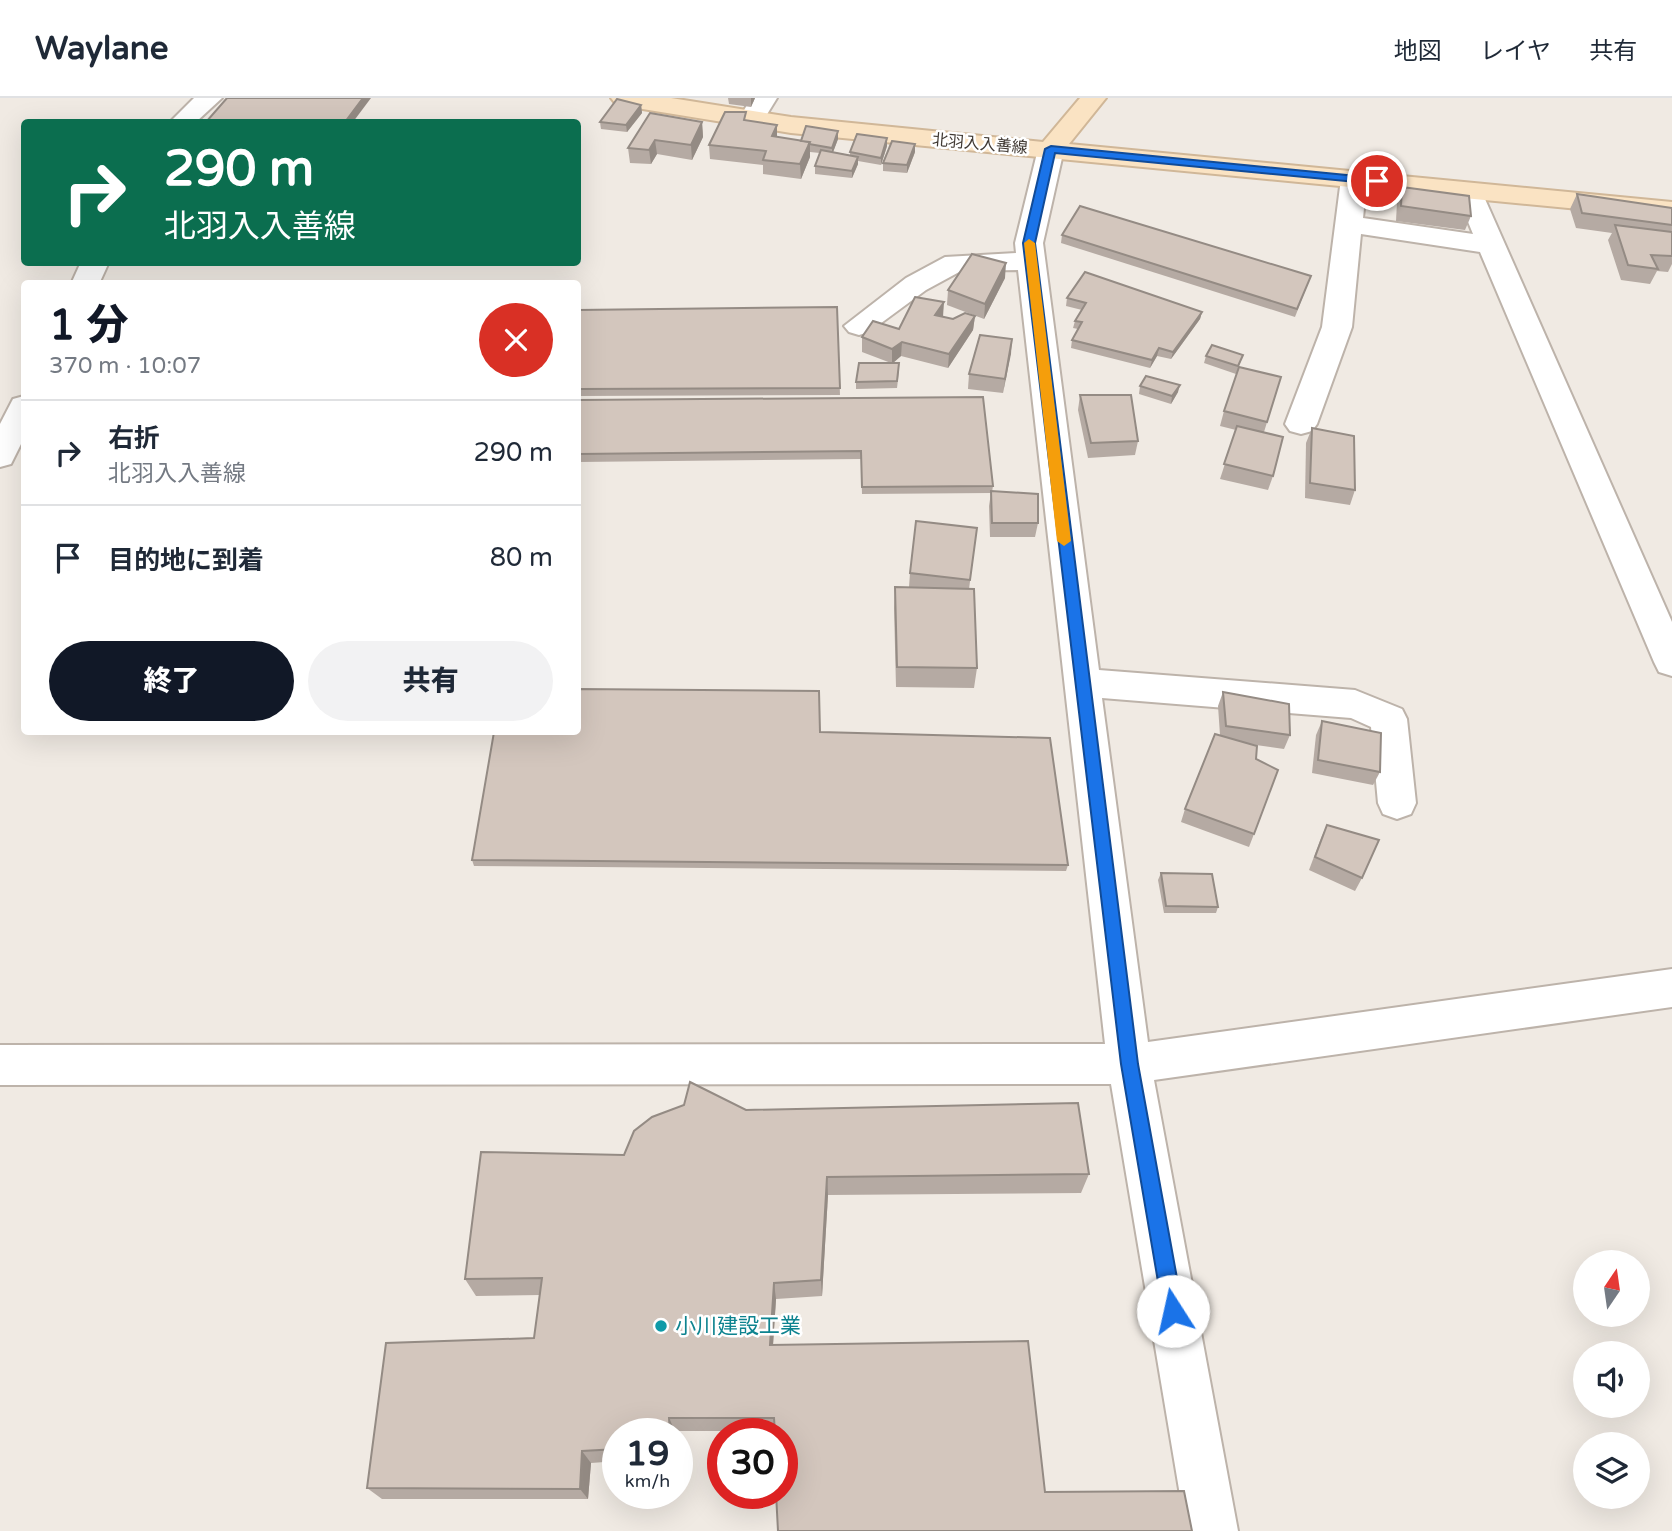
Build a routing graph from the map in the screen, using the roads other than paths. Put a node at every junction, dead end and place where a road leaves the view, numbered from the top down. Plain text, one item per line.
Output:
1 (209, 98) edge
2 (624, 98) edge
3 (1093, 98) edge
4 (758, 108) edge
5 (185, 119) edge
6 (1051, 149) junction
7 (1354, 179) junction
8 (1468, 190) junction
9 (1672, 210) edge
10 (1349, 224) junction
11 (1490, 245) junction
12 (1031, 261) junction
13 (859, 326) dead end
14 (21, 412) edge
15 (1301, 424) dead end
16 (0, 456) edge
17 (1672, 662) edge
18 (1081, 682) junction
19 (1397, 803) dead end
20 (1672, 988) edge
21 (1129, 1064) junction
22 (0, 1065) edge
23 (1212, 1531) edge

1 - 5 street
2 - 4 main road, 北羽入入善線
3 - 6 main road
4 - 6 main road, 北羽入入善線
6 - 7 main road, 北羽入入善線
6 - 12 street
7 - 8 main road, 北羽入入善線
7 - 10 street
8 - 9 main road, 北羽入入善線
8 - 11 street
10 - 11 street
10 - 15 street
11 - 17 street
12 - 13 street
12 - 18 street
14 - 16 street
18 - 19 street
18 - 21 street
20 - 21 street
21 - 22 street
21 - 23 street

